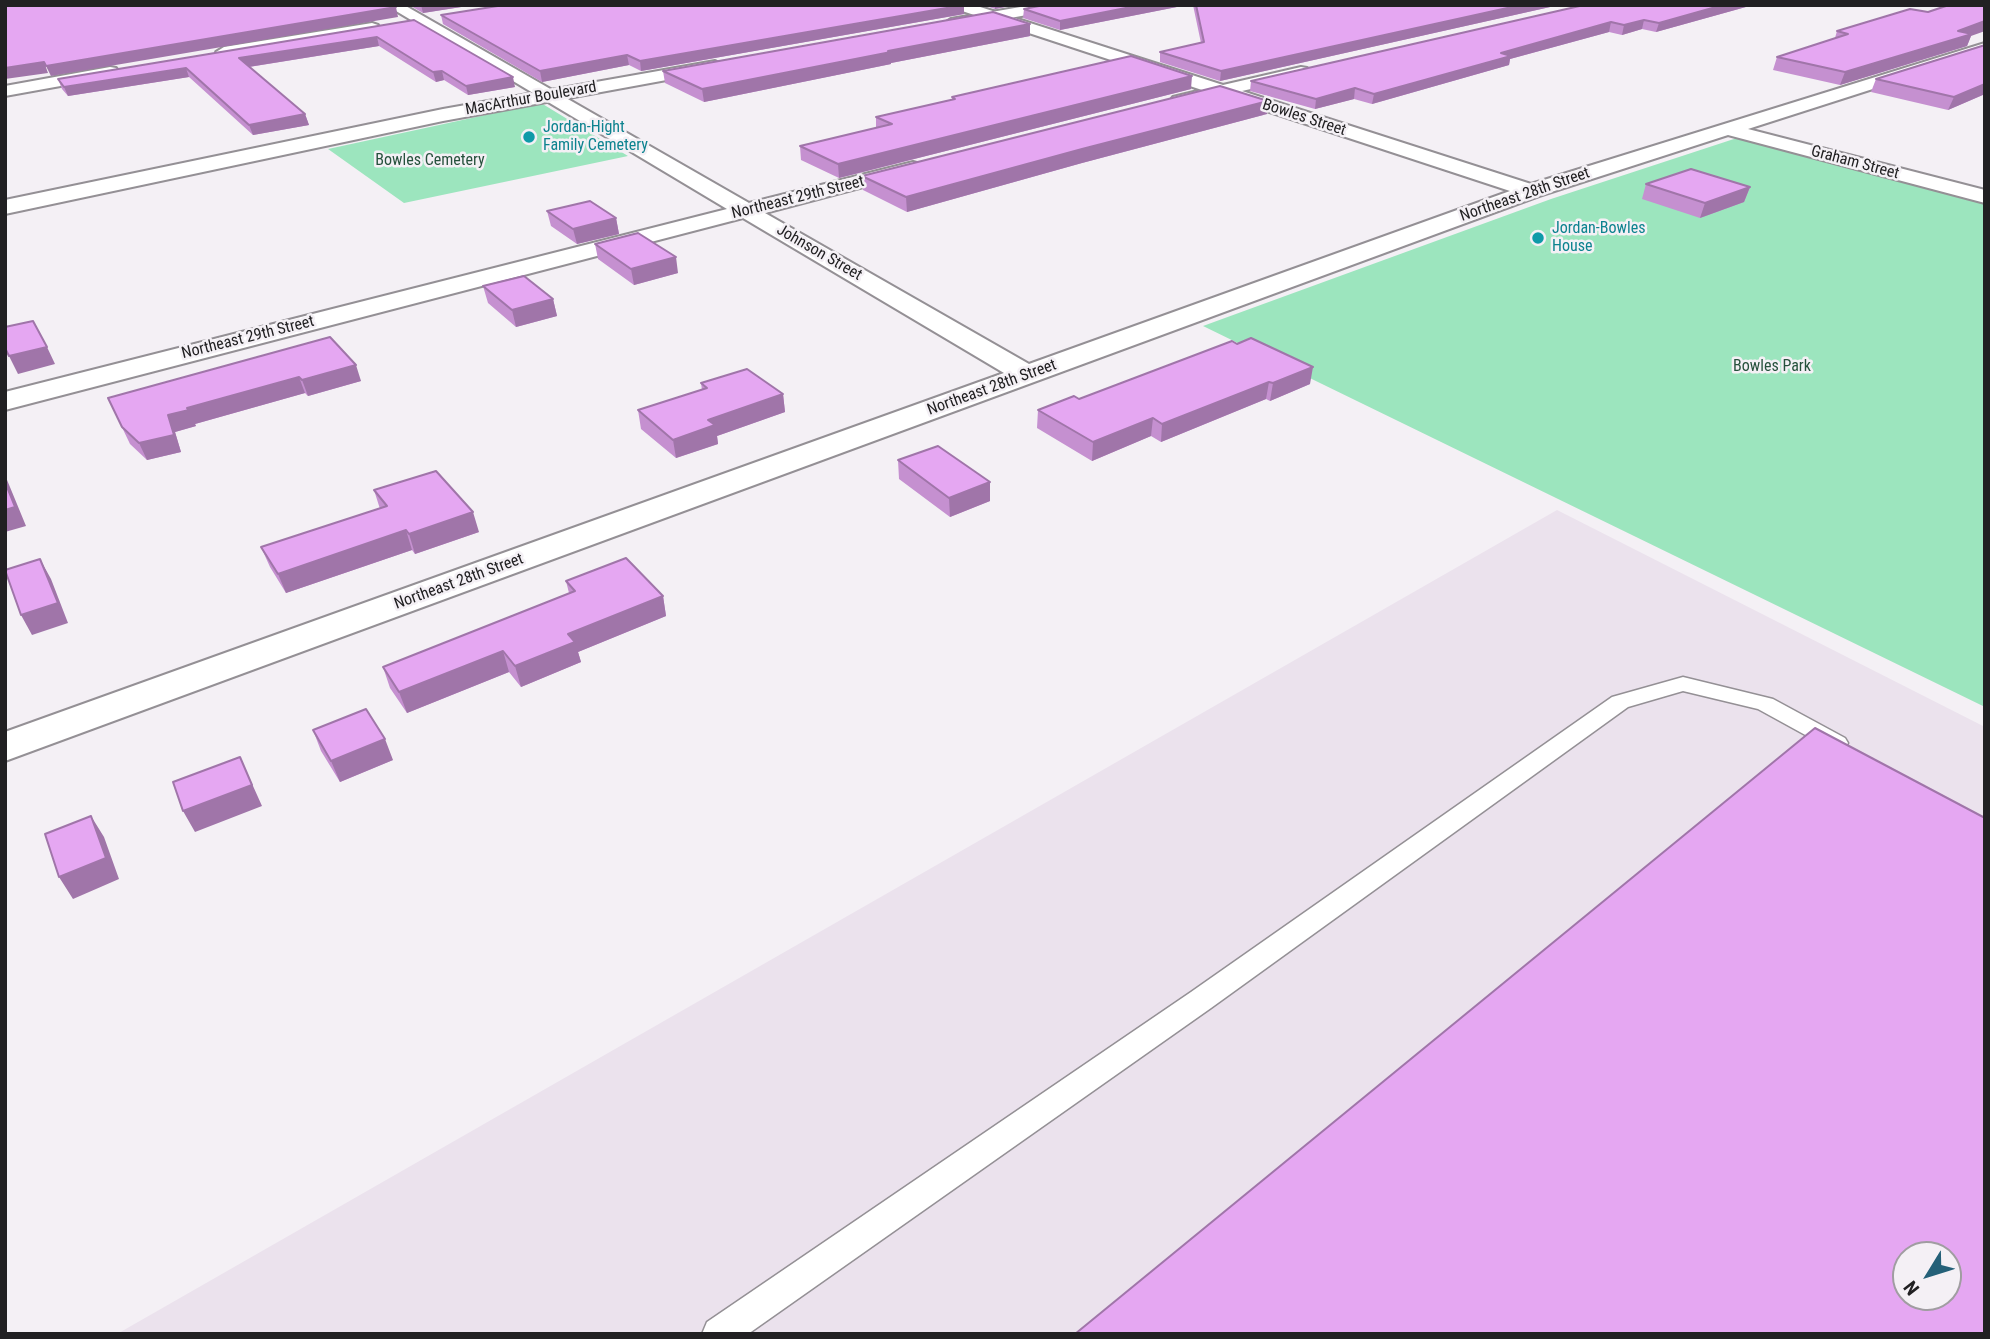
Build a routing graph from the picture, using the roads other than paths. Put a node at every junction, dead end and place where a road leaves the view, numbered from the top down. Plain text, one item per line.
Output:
1 (393, 5) edge
2 (958, 5) edge
3 (1059, 5) edge
4 (446, 17) edge
5 (993, 17) junction
6 (419, 20) junction
7 (939, 26) edge
8 (1985, 48) edge
9 (207, 55) edge
10 (737, 62) edge
11 (1326, 66) edge
12 (126, 69) edge
13 (5, 90) edge
14 (1219, 90) junction
15 (547, 96) junction
16 (1152, 108) edge
17 (1726, 129) junction
18 (935, 162) edge
19 (1531, 191) junction
20 (1985, 197) edge
21 (5, 207) edge
22 (747, 211) junction
23 (1027, 375) junction
24 (5, 401) edge
25 (5, 747) edge
26 (1863, 757) edge
27 (719, 1334) edge

1 - 6 street, Johnson Street
2 - 5 street, Bowles Street
3 - 5 street
4 - 6 street
5 - 7 street
5 - 14 street, Bowles Street
6 - 9 street
6 - 15 street, Johnson Street
8 - 17 street, Northeast 28th Street
10 - 15 street, MacArthur Boulevard
11 - 14 street
12 - 13 street
14 - 16 street
14 - 19 street, Bowles Street
15 - 21 street, MacArthur Boulevard
15 - 22 street, Johnson Street
17 - 19 street, Northeast 28th Street
17 - 20 street, Graham Street
18 - 22 street, Northeast 29th Street
19 - 23 street, Northeast 28th Street
22 - 23 street, Johnson Street
22 - 24 street, Northeast 29th Street
23 - 25 street, Northeast 28th Street
26 - 27 lane

